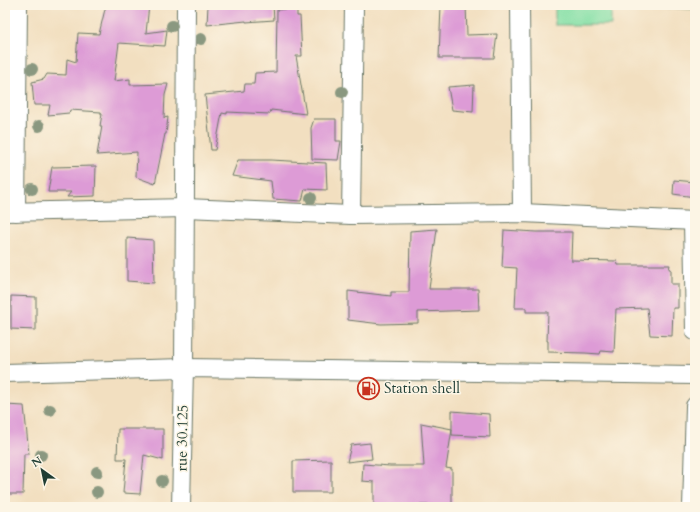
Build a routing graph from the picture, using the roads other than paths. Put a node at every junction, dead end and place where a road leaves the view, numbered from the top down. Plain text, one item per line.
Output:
1 (18, 5) edge
2 (186, 5) edge
3 (354, 5) edge
4 (520, 5) edge
5 (186, 208) junction
6 (11, 212) edge
7 (522, 213) junction
8 (351, 214) junction
9 (694, 221) edge
10 (695, 331) edge
11 (184, 368) junction
12 (5, 373) edge
13 (695, 374) edge
14 (695, 406) edge
15 (181, 507) edge
16 (692, 507) edge

1 - 6 street
2 - 5 street, rue 30.125
3 - 8 street
4 - 7 street
5 - 6 street
5 - 8 street
5 - 11 street, rue 30.125
7 - 8 street
7 - 9 street
9 - 10 street
11 - 12 street
11 - 13 street
11 - 15 street, rue 30.125
14 - 16 street

